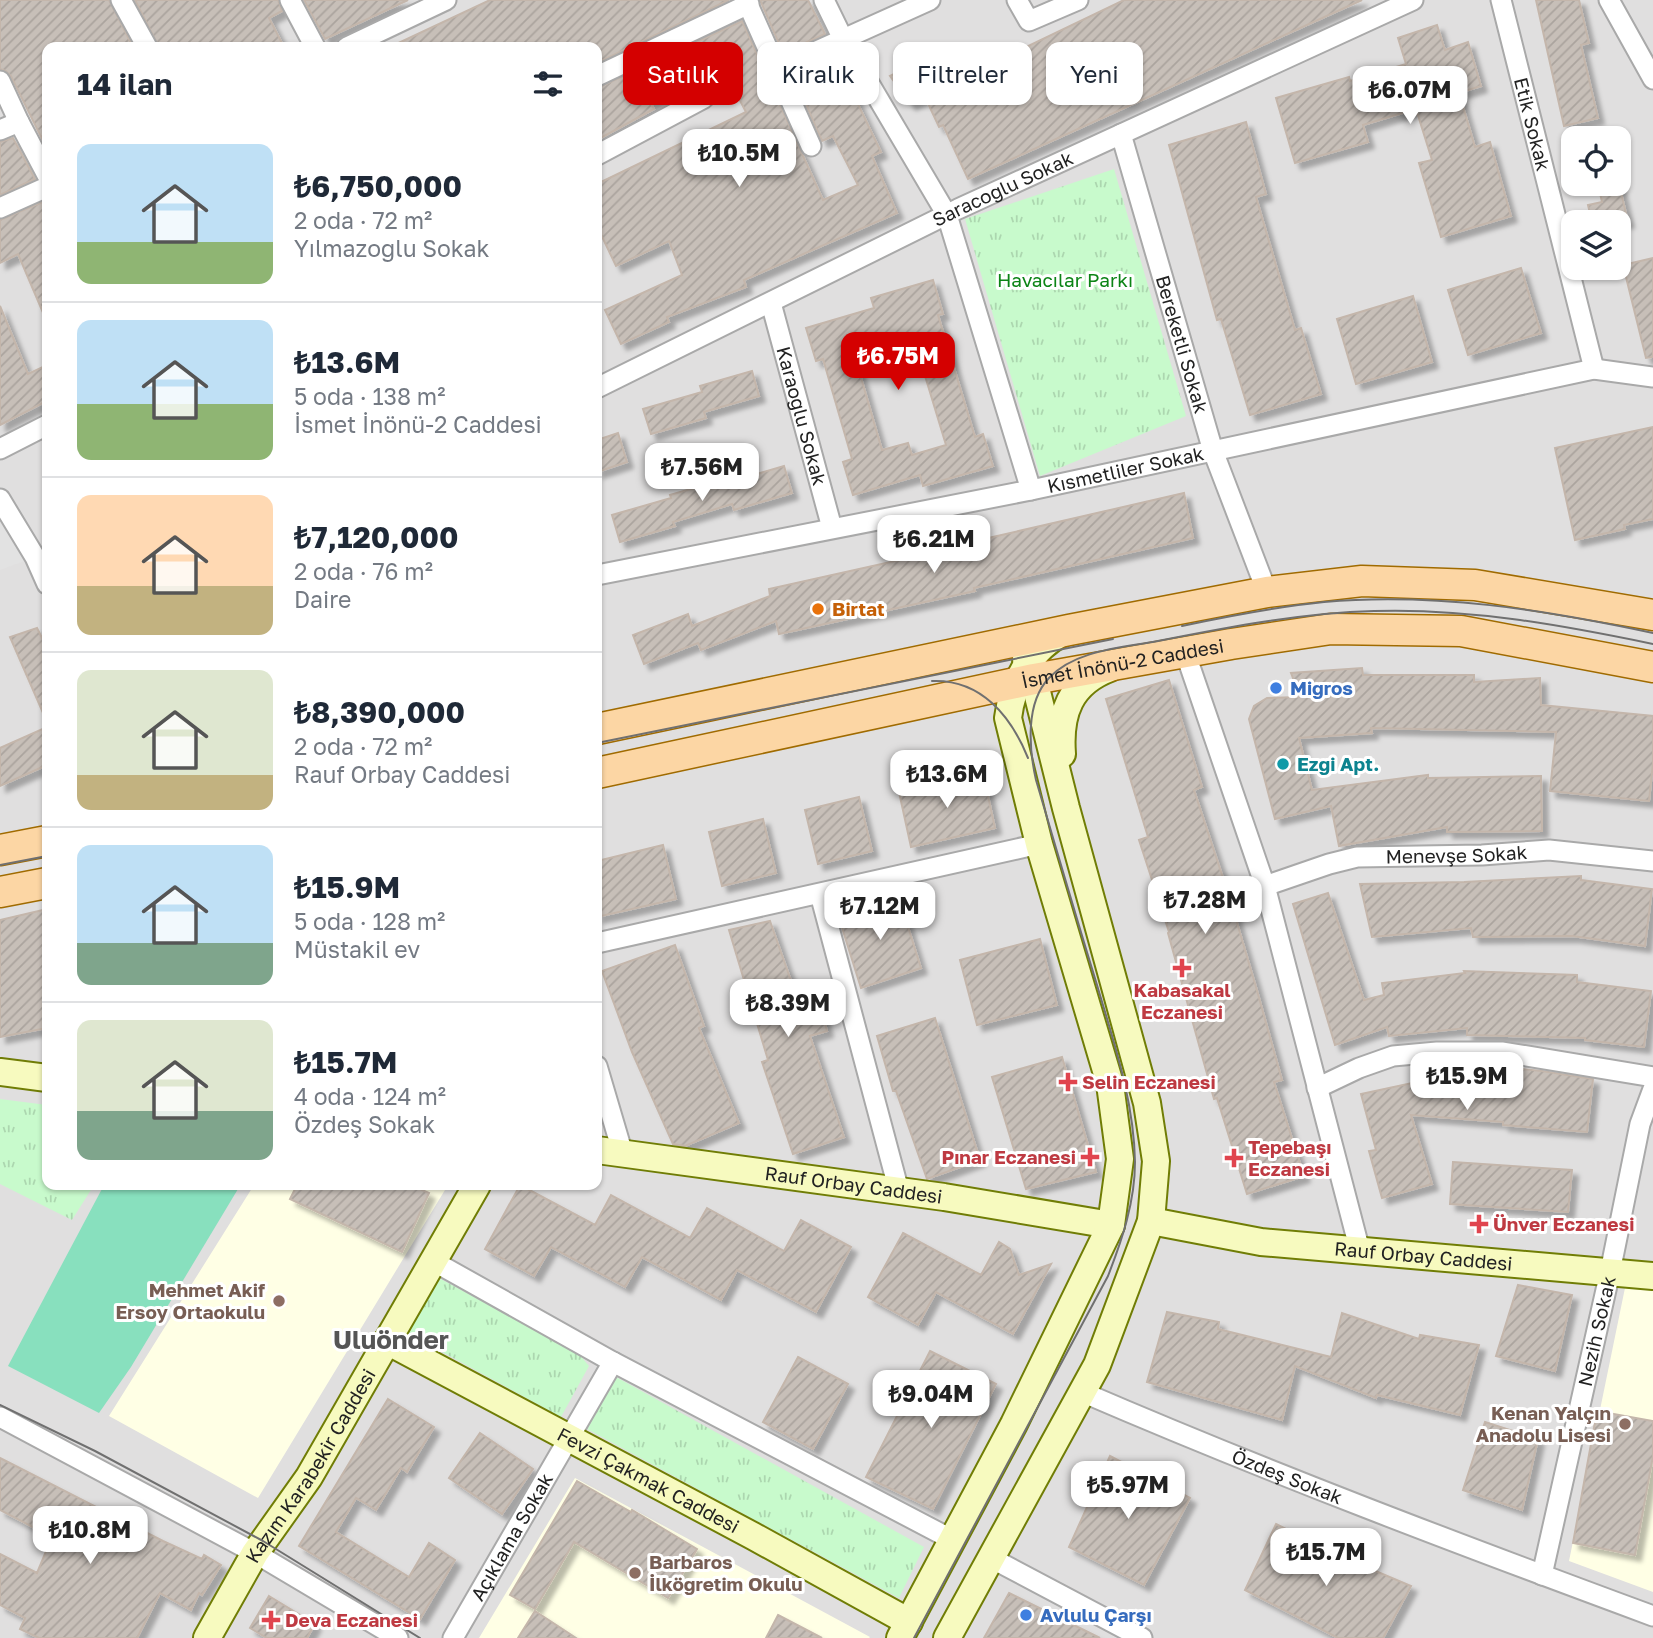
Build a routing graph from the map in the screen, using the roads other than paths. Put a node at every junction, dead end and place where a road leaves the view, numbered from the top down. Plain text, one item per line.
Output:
1 (121, 0) edge
2 (290, 0) edge
3 (446, 0) edge
4 (824, 0) edge
5 (1017, 0) edge
6 (1078, 0) edge
7 (1413, 0) edge
8 (1502, 0) edge
9 (1609, 0) edge
10 (924, 1) edge
11 (747, 2) edge
12 (676, 39) junction
13 (843, 39) junction
14 (144, 42) edge
15 (312, 42) edge
16 (358, 42) edge
17 (765, 42) edge
18 (836, 42) edge
19 (602, 74) edge
20 (1653, 79) edge
21 (0, 81) edge
22 (793, 105) edge
23 (19, 122) junction
24 (0, 130) edge
25 (1121, 134) junction
26 (811, 146) dead end
27 (602, 152) edge
28 (42, 166) edge
29 (42, 189) edge
30 (0, 208) edge
31 (947, 215) junction
32 (771, 303) junction
33 (1594, 369) junction
34 (1653, 377) edge
35 (602, 386) edge
36 (42, 428) edge
37 (0, 449) edge
38 (1213, 451) junction
39 (1031, 490) junction
40 (0, 499) edge
41 (832, 528) junction
42 (42, 573) edge
43 (602, 574) edge
44 (1267, 592) junction
45 (1653, 615) edge
46 (1069, 630) junction
47 (990, 646) junction
48 (1185, 652) junction
49 (1126, 663) junction
50 (1653, 667) edge
51 (1027, 675) junction
52 (947, 697) junction
53 (602, 728) edge
54 (1013, 744) junction
55 (602, 772) edge
56 (1066, 808) junction
57 (42, 842) edge
58 (1039, 844) junction
59 (0, 850) edge
60 (1653, 861) edge
61 (42, 884) edge
62 (1265, 886) junction
63 (0, 892) edge
64 (820, 894) junction
65 (602, 942) edge
66 (42, 1067) edge
67 (9, 1073) edge
68 (42, 1077) edge
69 (1653, 1077) edge
70 (602, 1083) edge
71 (1317, 1088) junction
72 (1653, 1089) edge
73 (602, 1151) edge
74 (623, 1154) junction
75 (474, 1190) edge
76 (898, 1191) junction
77 (1152, 1221) junction
78 (1111, 1226) junction
79 (1360, 1251) junction
80 (433, 1261) junction
81 (1610, 1272) junction
82 (1653, 1276) edge
83 (387, 1341) junction
84 (613, 1362) junction
85 (1082, 1392) junction
86 (0, 1417) edge
87 (568, 1438) junction
88 (951, 1539) junction
89 (255, 1553) junction
90 (991, 1558) junction
91 (1542, 1574) junction
92 (1653, 1616) edge
93 (904, 1630) edge
94 (207, 1638) edge
95 (398, 1638) edge
96 (453, 1638) edge
97 (947, 1638) edge
98 (1142, 1638) edge

1 - 14 street
2 - 15 street
3 - 16 street
4 - 13 street
5 - 6 street
7 - 25 street, Saracoğlu Sokak
8 - 33 street, Etik Sokak
9 - 20 street
10 - 13 street
11 - 12 street
11 - 17 street
12 - 19 street
12 - 27 street
13 - 18 street
13 - 31 street
21 - 23 street
22 - 26 street
23 - 24 street
23 - 28 street
25 - 31 street, Saracoğlu Sokak
25 - 38 street, Bereketli Sokak
29 - 30 street
31 - 32 street, Saracoğlu Sokak
31 - 39 street
32 - 35 street, Saracoğlu Sokak
32 - 41 street, Karaoğlu Sokak
33 - 34 street, Kısmetliler Sokak
33 - 38 street, Kısmetliler Sokak
36 - 37 street
38 - 39 street, Kısmetliler Sokak
38 - 44 street, Bereketli Sokak
39 - 41 street, Kısmetliler Sokak
40 - 42 street
41 - 43 street, Kısmetliler Sokak
44 - 45 main road
44 - 46 main road
46 - 47 main road
46 - 51 street
47 - 51 street
47 - 53 main road
48 - 49 main road, İsmet İnönü-2 Caddesi
48 - 50 main road, İsmet İnönü-2 Caddesi
48 - 62 street
49 - 51 main road, İsmet İnönü-2 Caddesi
49 - 56 street
51 - 52 main road, İsmet İnönü-2 Caddesi
51 - 54 street
51 - 56 street
52 - 54 street
52 - 55 main road, İsmet İnönü-2 Caddesi
54 - 58 street
56 - 77 street
57 - 59 main road
58 - 64 street
58 - 78 street
60 - 62 street, Menevşe Sokak
61 - 63 main road
62 - 71 street
64 - 65 street
64 - 76 street
66 - 67 street
67 - 68 street
69 - 71 street
70 - 74 street
71 - 79 street
72 - 81 street, Nezih Sokak
73 - 74 street, Rauf Orbay Caddesi
74 - 76 street, Rauf Orbay Caddesi
75 - 80 street, Kazım Karabekir Caddesi
76 - 78 street, Rauf Orbay Caddesi
77 - 79 street, Rauf Orbay Caddesi
77 - 85 street
78 - 88 street
79 - 81 street, Rauf Orbay Caddesi
80 - 83 street, Kazım Karabekir Caddesi
80 - 84 street
81 - 82 street, Rauf Orbay Caddesi
81 - 91 street, Nezih Sokak
83 - 87 street, Fevzi Çakmak Caddesi
83 - 89 street, Kazım Karabekir Caddesi
84 - 87 street, Açıklama Sokak
84 - 88 street
85 - 90 street
85 - 91 street, Özdeş Sokak
86 - 89 street
87 - 93 street, Fevzi Çakmak Caddesi
87 - 96 street, Açıklama Sokak
88 - 93 street
89 - 94 street, Kazım Karabekir Caddesi
89 - 95 street
90 - 97 street
90 - 98 street
91 - 92 street, Özdeş Sokak

